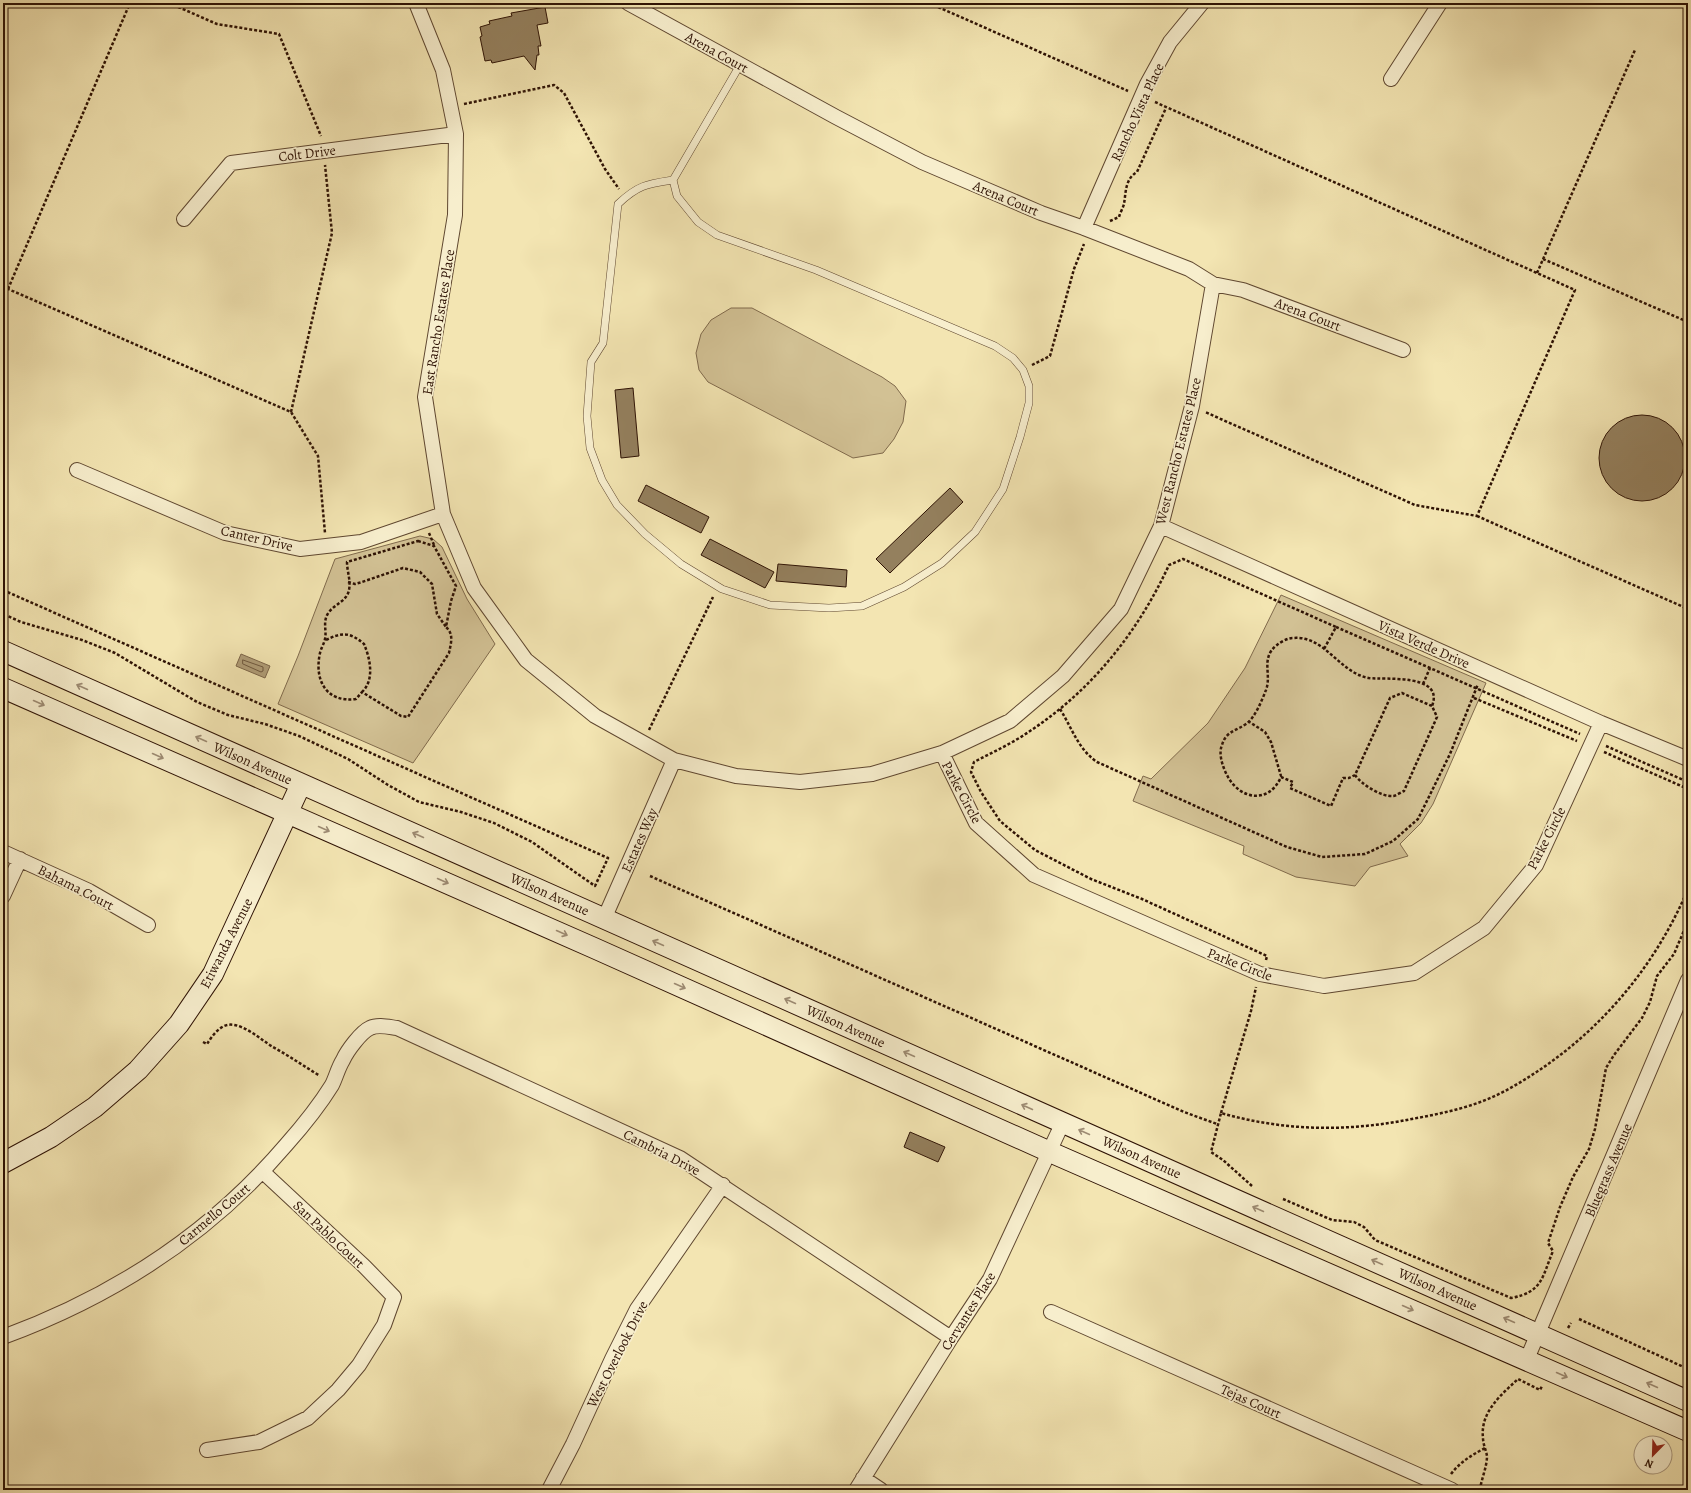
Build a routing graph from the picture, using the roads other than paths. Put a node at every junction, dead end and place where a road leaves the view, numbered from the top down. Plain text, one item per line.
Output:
1 (628, 3) edge
2 (1202, 3) edge
3 (1440, 3) edge
4 (421, 4) edge
5 (740, 65) junction
6 (1391, 79) dead end
7 (456, 134) junction
8 (673, 180) junction
9 (184, 219) dead end
10 (1084, 228) junction
11 (1213, 284) junction
12 (1403, 350) dead end
13 (77, 470) dead end
14 (443, 514) junction
15 (1161, 526) junction
16 (3, 651) edge
17 (3, 688) edge
18 (1600, 722) junction
19 (942, 753) junction
20 (1688, 758) edge
21 (674, 760) junction
22 (300, 784) junction
23 (288, 813) junction
24 (3, 852) edge
25 (20, 859) junction
26 (3, 896) edge
27 (604, 919) junction
28 (148, 925) dead end
29 (1688, 980) edge
30 (370, 1028) joint
31 (1063, 1122) junction
32 (1050, 1152) junction
33 (3, 1163) edge
34 (264, 1172) junction
35 (723, 1185) junction
36 (1051, 1312) dead end
37 (1538, 1333) junction
38 (3, 1337) edge
39 (950, 1338) junction
40 (1527, 1359) junction
41 (1688, 1401) edge
42 (1688, 1431) edge
43 (207, 1450) dead end
44 (859, 1484) edge
45 (1447, 1488) edge
46 (549, 1490) edge
47 (881, 1490) edge

1 - 5 street, Arena Court
2 - 10 street, Rancho Vista Place
3 - 6 street
4 - 7 street, East Rancho Estates Place
5 - 8 lane
5 - 10 street, Arena Court
7 - 9 street, Colt Drive
7 - 14 street, East Rancho Estates Place
8 - 8 lane
10 - 11 street, Arena Court
11 - 12 street, Arena Court
11 - 15 street, West Rancho Estates Place
13 - 14 street, Canter Drive
14 - 21 street, East Rancho Estates Place
15 - 18 street, Vista Verde Drive
15 - 19 street, West Rancho Estates Place
22 -> 16 main road, Wilson Avenue
17 -> 23 main road, Wilson Avenue
18 - 19 street, Parke Circle
18 - 20 street, Vista Verde Drive
19 - 21 street, West Rancho Estates Place
21 - 27 street, Estates Way
22 - 23 main road, Etiwanda Avenue
27 -> 22 main road, Wilson Avenue
23 -> 32 main road, Wilson Avenue
23 - 33 main road, Etiwanda Avenue
24 - 25 street, Bahama Court
25 - 26 street
25 - 28 street, Bahama Court
31 -> 27 main road, Wilson Avenue
29 - 37 street, Bluegrass Avenue
30 - 34 street, Carmello Court
30 - 35 street, Cambria Drive
31 - 32 street, Cervantes Place
37 -> 31 main road, Wilson Avenue
32 - 39 street, Cervantes Place
32 -> 40 main road, Wilson Avenue
34 - 38 street, Carmello Court
34 - 43 street, San Pablo Court
35 - 39 street, Cambria Drive
35 - 46 street, West Overlook Drive
36 - 45 street, Tejas Court
37 - 40 street, Bluegrass Avenue
41 -> 37 main road, Wilson Avenue
39 - 44 street, Cervantes Place
40 -> 42 main road, Wilson Avenue
44 - 47 street

